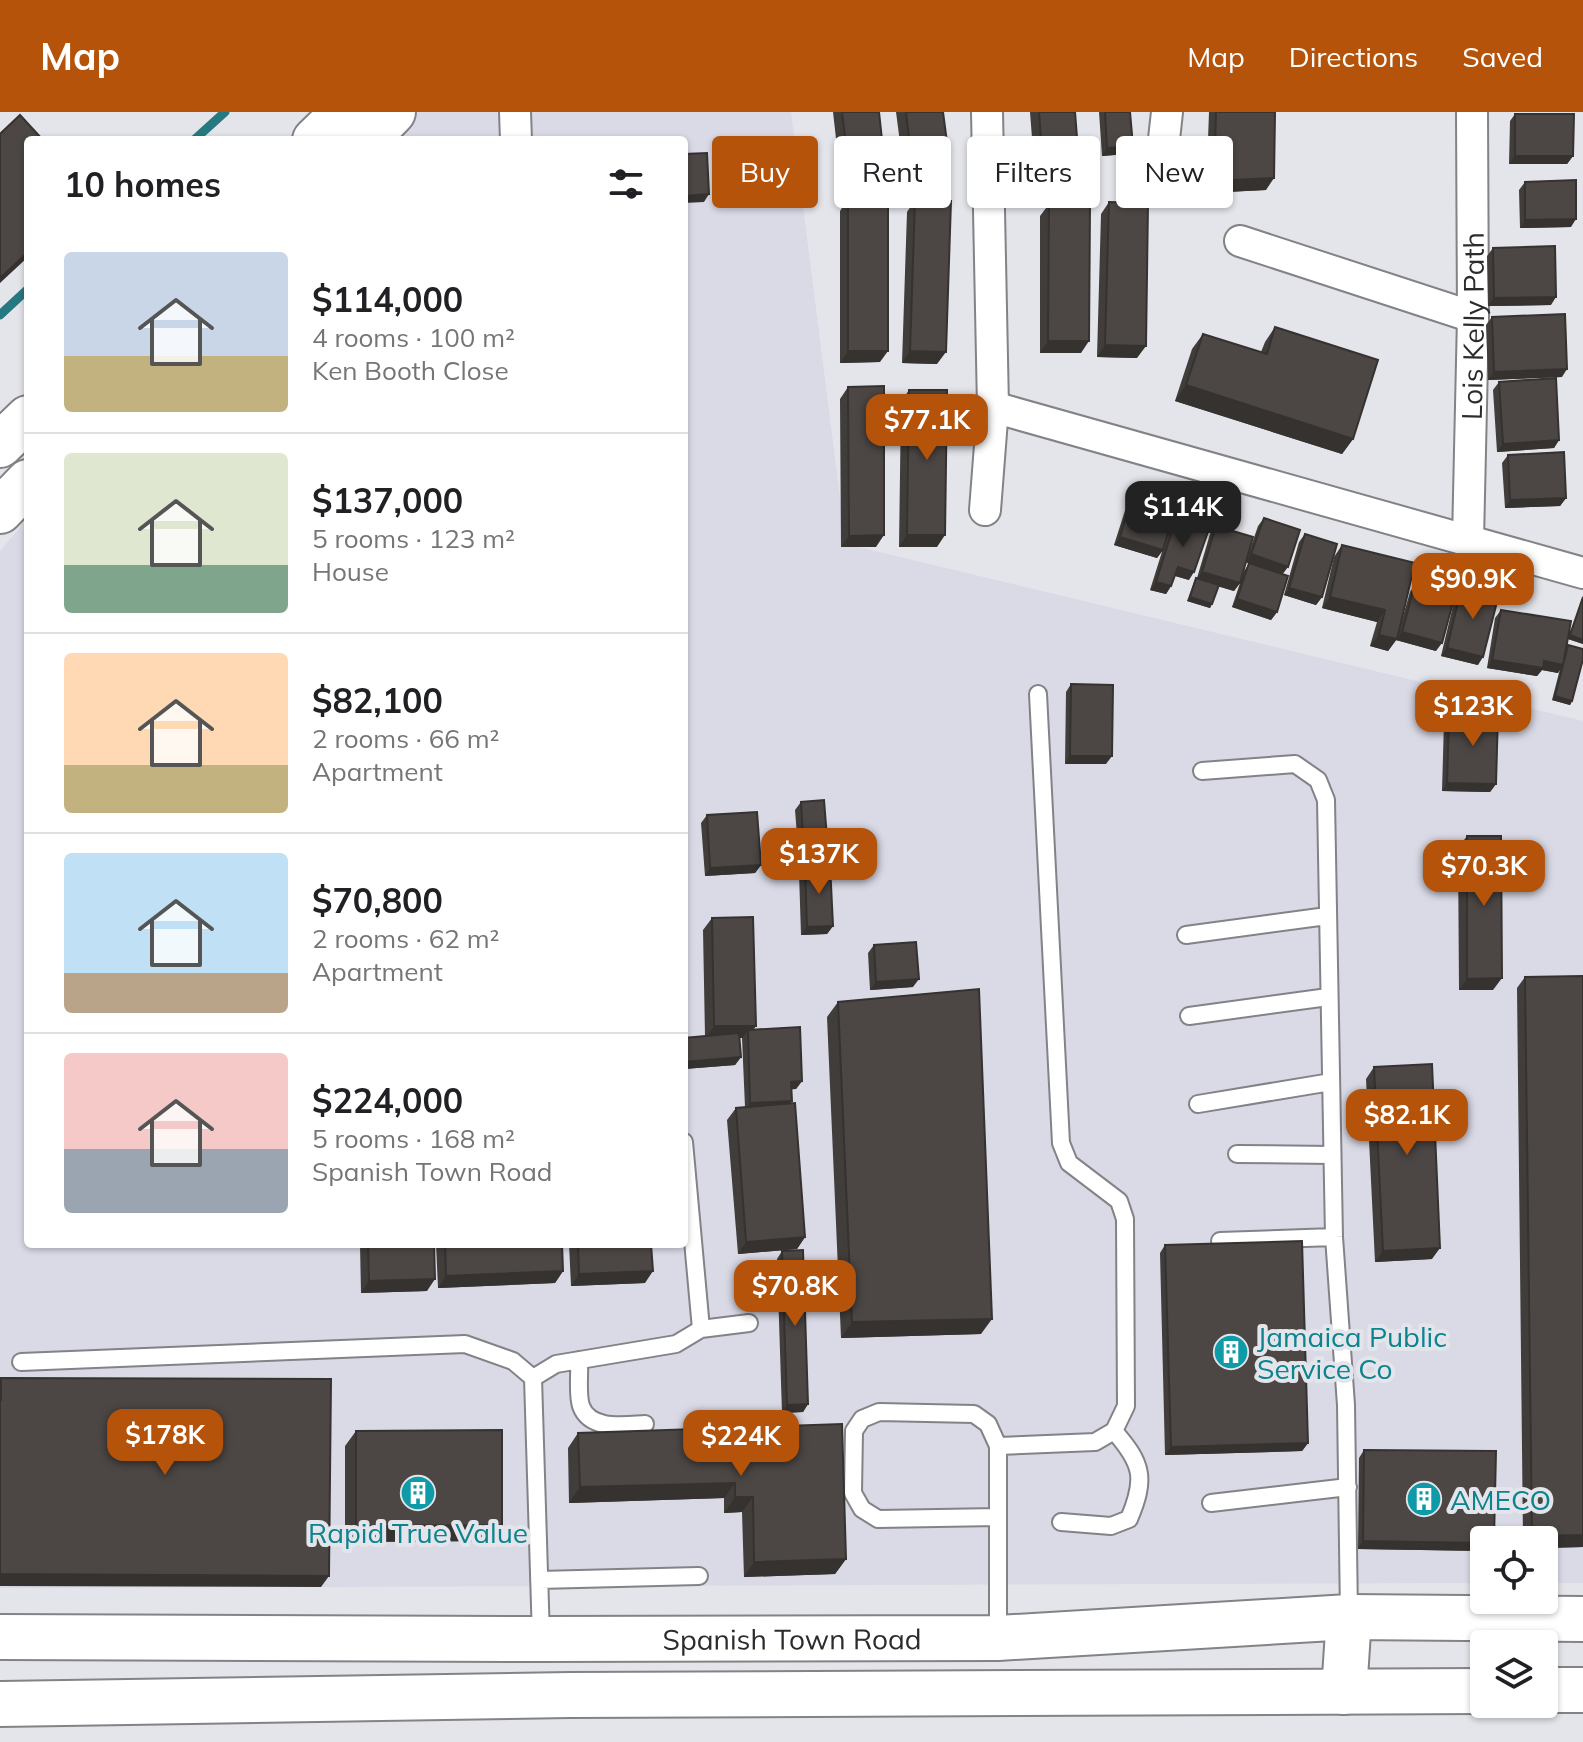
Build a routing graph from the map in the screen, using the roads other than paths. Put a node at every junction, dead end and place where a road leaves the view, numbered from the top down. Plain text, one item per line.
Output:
1 (344, 112) edge
2 (393, 112) edge
3 (515, 112) edge
4 (987, 112) edge
5 (1167, 112) edge
6 (1472, 112) edge
7 (319, 136) edge
8 (370, 136) edge
9 (516, 136) edge
10 (1164, 136) edge
11 (1240, 241) dead end
12 (1473, 317) junction
13 (993, 407) junction
14 (24, 422) edge
15 (0, 445) edge
16 (24, 486) edge
17 (985, 510) dead end
18 (0, 511) edge
19 (1468, 540) junction
20 (1583, 573) edge
21 (1038, 694) dead end
22 (1202, 771) dead end
23 (1327, 916) junction
24 (1186, 935) dead end
25 (1328, 997) junction
26 (1189, 1016) dead end
27 (1331, 1082) junction
28 (1198, 1104) dead end
29 (1237, 1154) dead end
30 (1332, 1155) junction
31 (688, 1186) edge
32 (1334, 1237) junction
33 (1220, 1241) edge
34 (749, 1323) dead end
35 (701, 1329) junction
36 (579, 1360) junction
37 (21, 1362) dead end
38 (533, 1378) junction
39 (645, 1424) dead end
40 (1114, 1431) junction
41 (998, 1446) junction
42 (1348, 1487) junction
43 (1211, 1503) dead end
44 (998, 1517) junction
45 (1061, 1522) dead end
46 (699, 1576) dead end
47 (539, 1580) junction
48 (1349, 1617) junction
49 (1583, 1619) edge
50 (0, 1637) edge
51 (998, 1638) junction
52 (557, 1639) junction
53 (1558, 1690) edge
54 (1583, 1690) edge
55 (1470, 1691) edge
56 (1344, 1692) junction
57 (570, 1695) junction
58 (0, 1704) edge

1 - 7 highway
2 - 8 highway
3 - 9 street
4 - 13 street
5 - 10 street
6 - 12 street, Lois Kelly Path
11 - 12 street
12 - 19 street, Lois Kelly Path
13 - 17 street
13 - 19 street
14 - 15 highway
16 - 18 highway
19 - 20 street
21 - 40 lane
22 - 23 lane
23 - 24 lane
23 - 25 lane
25 - 26 lane
25 - 27 lane
27 - 28 lane
27 - 30 lane
29 - 30 lane
30 - 32 lane
31 - 35 lane
32 - 33 lane
32 - 42 lane
34 - 35 lane
35 - 36 lane
36 - 38 lane
36 - 39 lane
37 - 38 lane
38 - 47 lane
40 - 41 lane
40 - 45 lane
41 - 44 lane
41 - 44 lane
42 - 43 lane
42 - 48 lane
44 - 51 lane
46 - 47 lane
47 - 52 lane
48 - 49 highway, Spanish Town Road
48 - 51 highway, Spanish Town Road
48 - 56 highway
50 - 52 highway, Spanish Town Road
51 - 52 highway, Spanish Town Road
52 - 57 highway
53 - 54 highway
55 - 56 highway, Spanish Town Road
56 - 57 highway, Spanish Town Road
57 - 58 highway, Spanish Town Road

